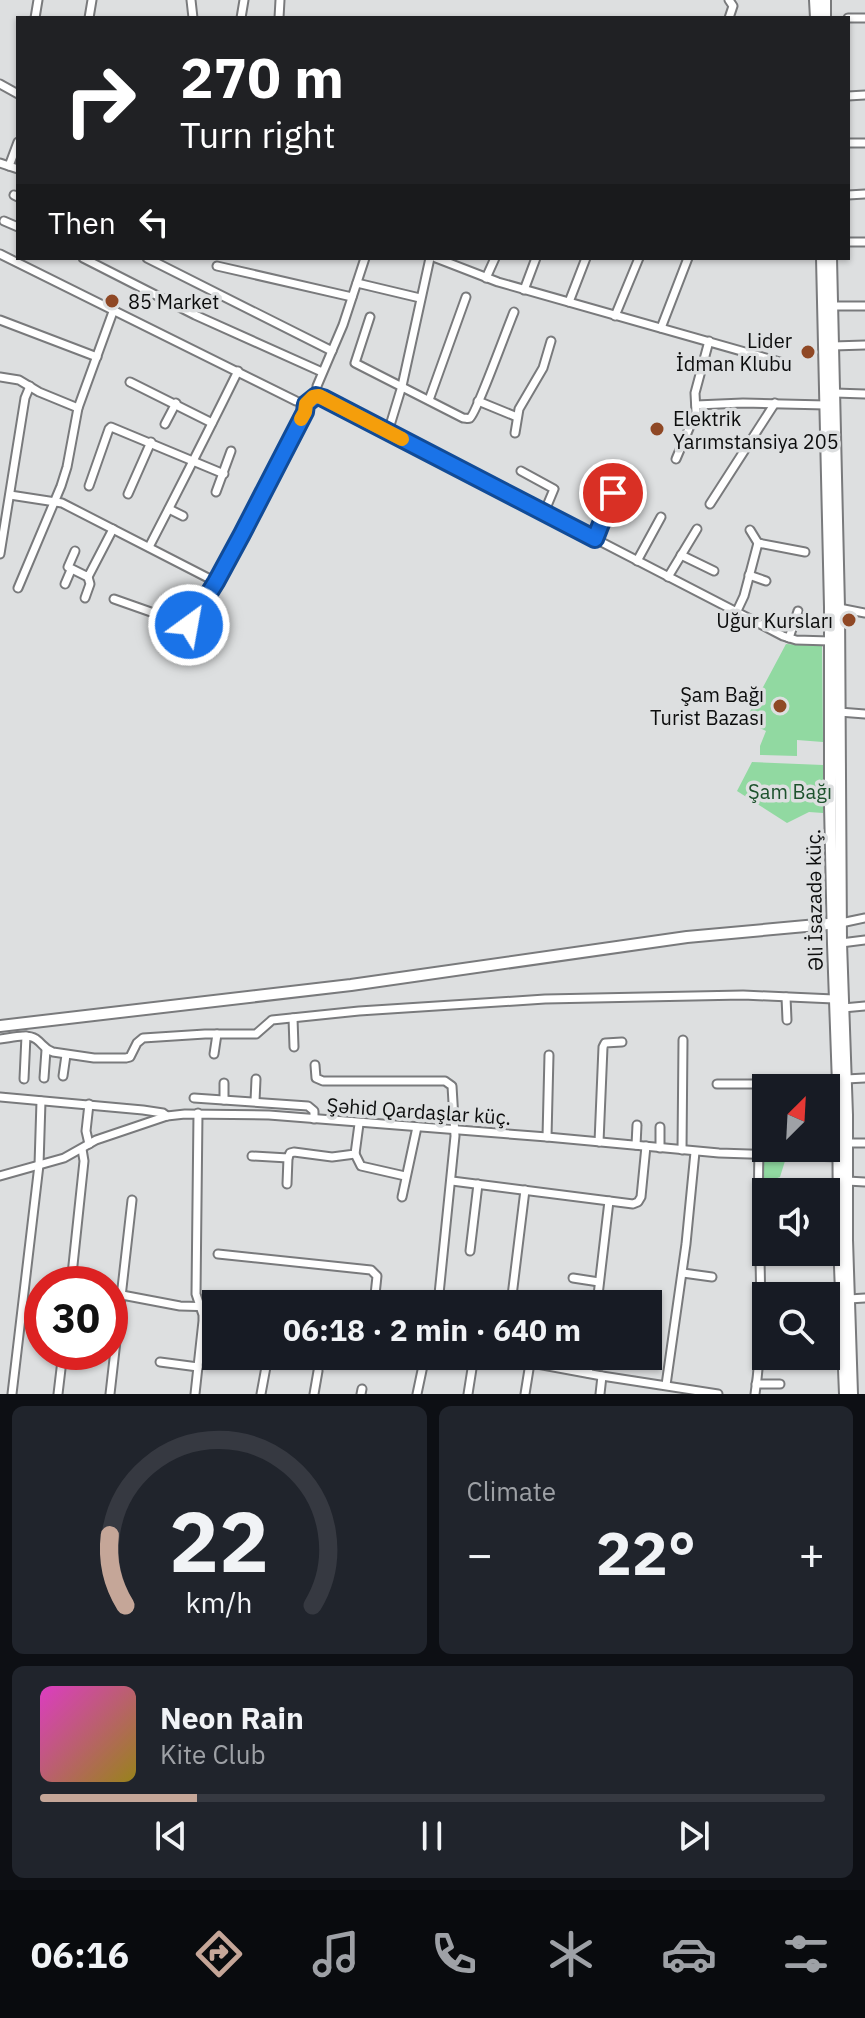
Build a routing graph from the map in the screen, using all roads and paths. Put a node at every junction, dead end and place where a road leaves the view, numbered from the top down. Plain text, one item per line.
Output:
1 (0, 163) edge
2 (14, 167) edge
3 (4, 221) dead end
4 (16, 226) edge
5 (0, 254) edge
6 (87, 260) edge
7 (151, 260) edge
8 (364, 260) edge
9 (430, 260) edge
10 (441, 260) edge
11 (494, 260) edge
12 (535, 260) edge
13 (585, 260) edge
14 (638, 260) edge
15 (687, 260) edge
16 (822, 260) edge
17 (831, 260) edge
18 (217, 266) dead end
19 (486, 278) junction
20 (357, 283) junction
21 (524, 290) junction
22 (352, 297) junction
23 (466, 297) dead end
24 (420, 298) junction
25 (569, 302) junction
26 (833, 306) junction
27 (865, 306) edge
28 (114, 309) junction
29 (514, 312) dead end
30 (615, 316) junction
31 (370, 317) dead end
32 (0, 320) edge
33 (661, 328) junction
34 (551, 341) dead end
35 (709, 341) junction
36 (865, 345) edge
37 (833, 346) junction
38 (332, 351) junction
39 (97, 357) junction
40 (787, 364) dead end
41 (238, 371) junction
42 (322, 372) junction
43 (0, 377) edge
44 (130, 382) dead end
45 (30, 386) junction
46 (402, 386) junction
47 (830, 393) junction
48 (865, 394) edge
49 (316, 396) junction
50 (429, 400) junction
51 (478, 401) junction
52 (176, 403) junction
53 (775, 403) junction
54 (306, 404) junction
55 (696, 405) junction
56 (830, 405) junction
57 (78, 408) junction
58 (517, 417) junction
59 (212, 423) junction
60 (165, 424) dead end
61 (388, 432) junction
62 (515, 433) dead end
63 (151, 442) junction
64 (231, 451) dead end
65 (676, 459) dead end
66 (194, 460) junction
67 (521, 471) dead end
68 (224, 474) junction
69 (89, 486) dead end
70 (216, 492) dead end
71 (613, 493) dead end
72 (128, 494) dead end
73 (10, 495) junction
74 (55, 501) junction
75 (609, 502) junction
76 (710, 504) dead end
77 (169, 509) junction
78 (629, 511) dead end
79 (544, 513) junction
80 (183, 516) dead end
81 (661, 517) dead end
82 (113, 529) junction
83 (697, 529) dead end
84 (750, 530) dead end
85 (595, 539) junction
86 (758, 543) junction
87 (149, 547) junction
88 (75, 551) dead end
89 (805, 552) dead end
90 (0, 554) edge
91 (681, 555) junction
92 (637, 561) junction
93 (71, 570) junction
94 (714, 571) dead end
95 (749, 575) junction
96 (88, 577) junction
97 (668, 577) junction
98 (766, 581) dead end
99 (216, 582) junction
100 (65, 584) dead end
101 (18, 588) dead end
102 (85, 598) dead end
103 (114, 599) dead end
104 (839, 608) junction
105 (798, 611) dead end
106 (736, 613) junction
107 (865, 613) edge
108 (789, 638) junction
109 (835, 642) junction
110 (839, 712) junction
111 (865, 714) edge
112 (865, 918) edge
113 (836, 923) junction
114 (865, 940) edge
115 (837, 943) junction
116 (786, 997) junction
117 (834, 999) junction
118 (865, 1006) edge
119 (843, 1008) junction
120 (293, 1018) junction
121 (787, 1020) dead end
122 (0, 1026) edge
123 (217, 1034) junction
124 (26, 1036) junction
125 (0, 1039) edge
126 (683, 1040) dead end
127 (622, 1042) dead end
128 (294, 1047) dead end
129 (46, 1050) junction
130 (214, 1054) dead end
131 (66, 1055) junction
132 (549, 1055) dead end
133 (315, 1065) dead end
134 (63, 1076) dead end
135 (44, 1078) dead end
136 (865, 1078) edge
137 (24, 1079) dead end
138 (256, 1079) dead end
139 (842, 1081) junction
140 (224, 1083) dead end
141 (717, 1084) dead end
142 (0, 1097) edge
143 (194, 1098) dead end
144 (224, 1100) junction
145 (41, 1101) junction
146 (255, 1101) junction
147 (89, 1104) junction
148 (198, 1113) junction
149 (167, 1116) junction
150 (314, 1119) junction
151 (359, 1124) junction
152 (637, 1125) dead end
153 (417, 1127) junction
154 (660, 1127) dead end
155 (455, 1130) junction
156 (547, 1137) junction
157 (599, 1142) junction
158 (843, 1143) junction
159 (865, 1143) edge
160 (636, 1145) junction
161 (646, 1146) junction
162 (85, 1147) junction
163 (660, 1148) junction
164 (682, 1150) junction
165 (695, 1152) junction
166 (355, 1154) junction
167 (752, 1155) edge
168 (252, 1156) dead end
169 (288, 1158) junction
170 (840, 1158) edge
171 (843, 1158) junction
172 (759, 1162) edge
173 (39, 1165) junction
174 (0, 1176) edge
175 (405, 1176) junction
176 (452, 1181) junction
177 (847, 1181) junction
178 (865, 1182) edge
179 (287, 1184) dead end
180 (478, 1184) junction
181 (525, 1190) junction
182 (402, 1197) dead end
183 (132, 1200) dead end
184 (609, 1201) junction
185 (470, 1251) dead end
186 (218, 1254) dead end
187 (73, 1266) edge
188 (125, 1266) edge
189 (683, 1273) junction
190 (712, 1277) dead end
191 (573, 1278) dead end
192 (599, 1282) junction
193 (376, 1290) edge
194 (440, 1290) edge
195 (513, 1290) edge
196 (598, 1290) edge
197 (128, 1296) edge
198 (865, 1298) edge
199 (849, 1299) junction
200 (199, 1305) junction
201 (202, 1305) edge
202 (160, 1362) dead end
203 (198, 1367) junction
204 (61, 1370) edge
205 (113, 1370) edge
206 (265, 1370) edge
207 (422, 1370) edge
208 (472, 1370) edge
209 (529, 1370) edge
210 (571, 1370) edge
211 (589, 1370) edge
212 (318, 1371) dead end
213 (588, 1373) junction
214 (602, 1376) junction
215 (756, 1384) junction
216 (780, 1384) dead end
217 (666, 1385) junction
218 (681, 1391) edge
219 (12, 1394) edge
220 (58, 1394) edge
221 (110, 1394) edge
222 (195, 1394) edge
223 (261, 1394) edge
224 (314, 1394) edge
225 (417, 1394) edge
226 (468, 1394) edge
227 (525, 1394) edge
228 (600, 1394) edge
229 (718, 1394) edge
230 (755, 1394) edge
231 (845, 1394) edge
232 (852, 1394) edge

1 - 2 street
3 - 4 street
5 - 28 street
6 - 42 street
7 - 38 street
8 - 20 street
9 - 24 street
10 - 19 street
11 - 19 street
12 - 21 street
13 - 25 street
14 - 30 street
15 - 33 street
16 - 47 main road
17 - 26 main road
18 - 22 street
19 - 21 street
20 - 22 street
20 - 24 street
21 - 25 street
22 - 38 street
23 - 50 street
24 - 46 street
25 - 30 street
26 - 27 street
26 - 37 main road
28 - 39 street
28 - 41 street
29 - 51 street
30 - 33 street
31 - 46 street
32 - 39 street
33 - 35 street
34 - 58 street
35 - 40 street
35 - 55 street
36 - 37 street
37 - 47 main road
38 - 42 street
39 - 57 street
41 - 54 street
41 - 59 street
42 - 49 street
43 - 45 street
44 - 52 street
45 - 57 street
45 - 73 street
46 - 50 street
46 - 61 street
47 - 48 street
47 - 56 main road
49 - 54 street
49 - 61 street
50 - 51 street
51 - 58 street
52 - 59 street
52 - 60 street
53 - 55 street
53 - 56 street
53 - 76 street
54 - 99 street
55 - 65 street
56 - 104 main road, Əli İsazadə küç.
56 - 109 main road, Əli İsazadə küç.
57 - 74 street
58 - 62 street
59 - 66 street
61 - 79 street
63 - 66 street
63 - 69 street
63 - 72 street
64 - 68 street
66 - 68 street
66 - 77 street
67 - 79 street
68 - 70 street
71 - 75 street
73 - 74 street
73 - 90 street
74 - 82 street
74 - 101 street
75 - 78 street
75 - 85 street
77 - 80 street
77 - 87 street
79 - 85 street
81 - 92 street
82 - 87 street
82 - 96 street
83 - 91 street
84 - 86 street
85 - 92 street
86 - 89 street
86 - 95 street
87 - 99 street
88 - 93 street
91 - 94 street
91 - 97 street
92 - 97 street
93 - 96 street
93 - 100 street
95 - 98 street
95 - 106 street
96 - 102 street
97 - 106 street
99 - 103 street
104 - 107 street
104 - 109 main road, Əli İsazadə küç.
105 - 108 street
106 - 108 street
108 - 109 street
109 - 110 main road, Əli İsazadə küç.
109 - 113 main road, Əli İsazadə küç.
110 - 111 street
110 - 113 main road, Əli İsazadə küç.
112 - 113 street
113 - 115 main road, Əli İsazadə küç.
113 - 122 main road
114 - 115 street
115 - 117 main road, Əli İsazadə küç.
115 - 119 main road, Əli İsazadə küç.
116 - 117 street
116 - 120 street
116 - 121 street
117 - 139 main road, Əli İsazadə küç.
118 - 119 street
119 - 139 main road, Əli İsazadə küç.
120 - 123 street
120 - 128 street
123 - 130 street
123 - 131 street
124 - 125 street
124 - 129 street
124 - 137 street
126 - 164 street
127 - 157 street
129 - 131 street
129 - 135 street
131 - 134 street
132 - 156 street
133 - 155 street
136 - 139 street
138 - 146 street
139 - 141 street
139 - 158 main road, Əli İsazadə küç.
140 - 144 street
142 - 145 street
143 - 144 street
144 - 146 street
145 - 147 street
145 - 173 street
146 - 150 street
147 - 149 street
147 - 162 street
148 - 149 street, Şəhid Qardaşlar küç.
148 - 150 street, Şəhid Qardaşlar küç.
148 - 200 street
149 - 162 street, Şəhid Qardaşlar küç.
150 - 151 street, Şəhid Qardaşlar küç.
151 - 153 street, Şəhid Qardaşlar küç.
151 - 166 street
152 - 160 street
153 - 155 street, Şəhid Qardaşlar küç.
153 - 175 street
154 - 163 street
155 - 156 street, Şəhid Qardaşlar küç.
155 - 176 street
156 - 157 street, Şəhid Qardaşlar küç.
157 - 160 street, Şəhid Qardaşlar küç.
158 - 159 street
158 - 171 main road, Əli İsazadə küç.
160 - 161 street, Şəhid Qardaşlar küç.
161 - 163 street, Şəhid Qardaşlar küç.
161 - 184 street
162 - 173 street, Şəhid Qardaşlar küç.
162 - 187 street
163 - 164 street, Şəhid Qardaşlar küç.
164 - 165 street, Şəhid Qardaşlar küç.
165 - 167 street, Şəhid Qardaşlar küç.
165 - 189 street
166 - 169 street
166 - 175 street
168 - 169 street
169 - 179 street
170 - 171 street, Şəhid Qardaşlar küç.
171 - 177 main road, Əli İsazadə küç.
171 - 231 main road, Əli İsazadə küç.
172 - 215 street
173 - 174 street, Şəhid Qardaşlar küç.
173 - 219 street
175 - 182 street
176 - 180 street
176 - 194 street
177 - 178 street
177 - 199 main road, Əli İsazadə küç.
180 - 181 street
180 - 185 street
181 - 184 street
181 - 195 street
183 - 188 street
184 - 192 street
186 - 193 street
189 - 190 street
189 - 217 street
191 - 192 street
192 - 196 street
197 - 200 street
198 - 199 street
199 - 232 main road, Əli İsazadə küç.
200 - 201 street
200 - 203 street
202 - 203 street
203 - 222 street
204 - 220 street
205 - 221 street
206 - 223 street
207 - 225 street
208 - 226 street
209 - 227 street
210 - 213 street
211 - 213 street
212 - 224 street
213 - 214 street
214 - 217 street
214 - 228 street
215 - 216 street
215 - 230 street
217 - 218 street
218 - 229 street

